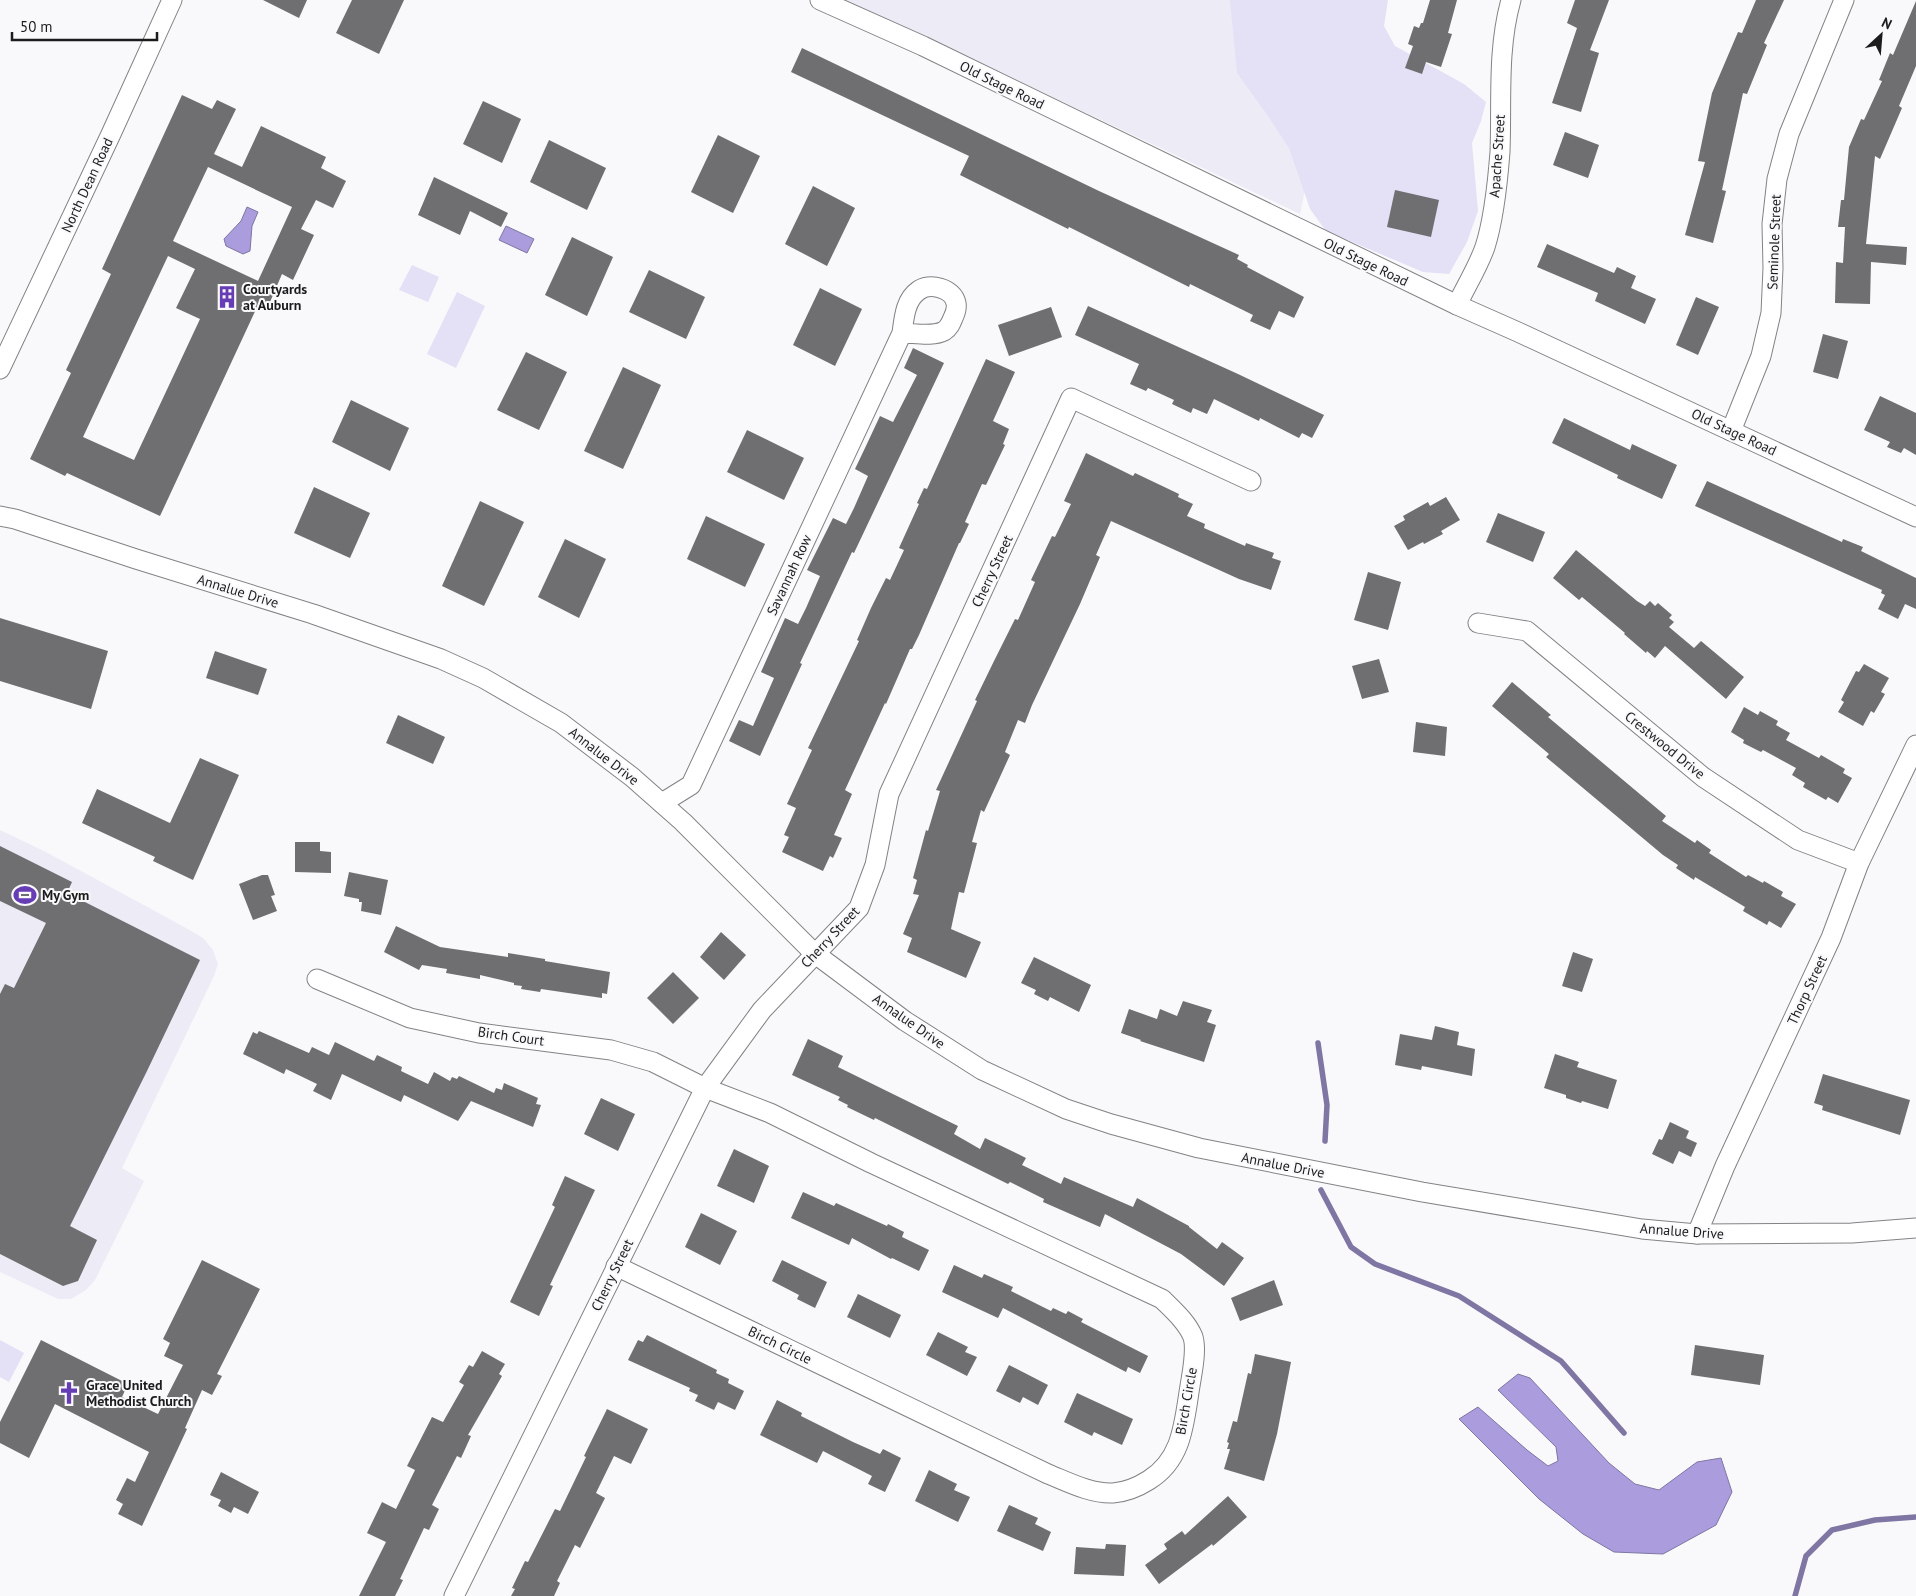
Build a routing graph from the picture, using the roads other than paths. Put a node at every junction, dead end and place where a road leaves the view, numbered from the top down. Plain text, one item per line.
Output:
1 (172, 0) edge
2 (820, 0) edge
3 (1511, 0) edge
4 (1844, 0) edge
5 (1457, 306) junction
6 (902, 333) dead end
7 (0, 369) edge
8 (1731, 431) junction
9 (1251, 481) dead end
10 (5, 515) edge
11 (1916, 517) edge
12 (1478, 623) dead end
13 (1916, 745) edge
14 (662, 803) junction
15 (1859, 863) junction
16 (814, 953) junction
17 (317, 979) dead end
18 (706, 1088) junction
19 (1916, 1228) edge
20 (1696, 1234) junction
21 (616, 1266) junction
22 (454, 1596) edge

1 - 7 street, North Dean Road
2 - 5 street, Old Stage Road
3 - 5 street, Apache Street
4 - 8 street, Seminole Street
5 - 8 street, Old Stage Road
6 - 14 street, Savannah Row
8 - 11 street, Old Stage Road
9 - 16 street, Cherry Street
10 - 14 street, Annalue Drive
12 - 15 street, Crestwood Drive
13 - 15 street, Thorp Street
14 - 16 street, Annalue Drive
15 - 20 street, Thorp Street
16 - 18 street, Cherry Street
16 - 20 street, Annalue Drive
17 - 18 street, Birch Court
18 - 21 street, Cherry Street
18 - 21 street, Birch Circle
19 - 20 street, Annalue Drive
21 - 22 street, Cherry Street

